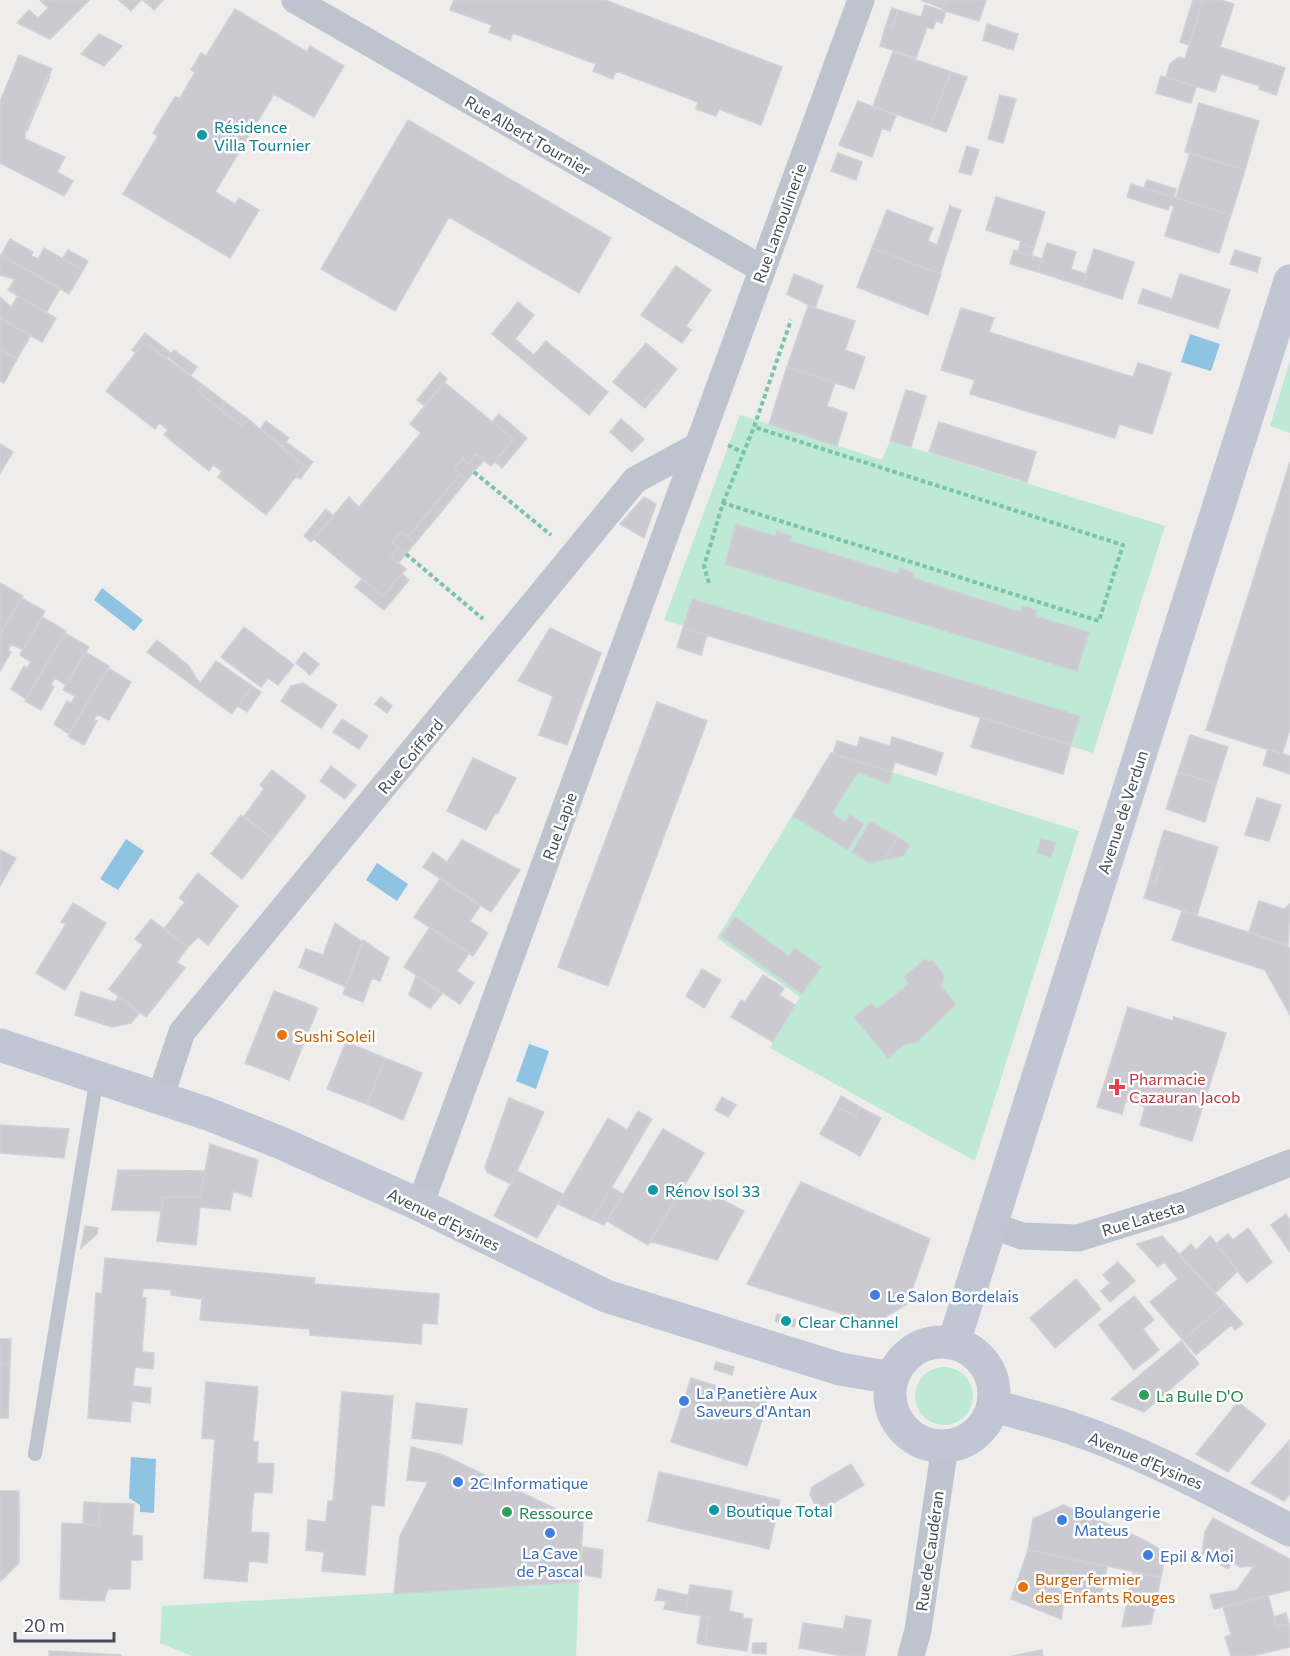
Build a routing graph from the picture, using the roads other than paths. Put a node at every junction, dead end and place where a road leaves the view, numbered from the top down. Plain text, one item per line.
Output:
1 (295, 0) edge
2 (861, 0) edge
3 (762, 269) junction
4 (1290, 281) edge
5 (698, 446) junction
6 (0, 1045) edge
7 (97, 1077) junction
8 (160, 1098) junction
9 (1290, 1163) edge
10 (420, 1205) junction
11 (991, 1225) junction
12 (954, 1342) junction
13 (892, 1378) junction
14 (995, 1406) junction
15 (945, 1446) junction
16 (35, 1454) dead end
17 (1290, 1530) edge
18 (910, 1656) edge

1 - 3 street, Rue Albert Tournier
2 - 3 street, Rue Lamoulinerie
3 - 5 street, Rue Lamoulinerie
4 - 11 street, Avenue de Verdun
5 - 8 street, Rue Coiffard
5 - 10 street, Rue Lapie
6 - 7 street, Avenue d'Eysines
7 - 8 street, Avenue d'Eysines
7 - 16 lane
8 - 10 street, Avenue d'Eysines
9 - 11 street, Rue Latesta
10 - 13 street, Avenue d'Eysines
11 - 12 street, Avenue de Verdun
12 - 13 street
12 - 14 street
13 - 15 street
14 - 15 street
14 - 17 street, Avenue d'Eysines
15 - 18 street, Rue de Caudéran

